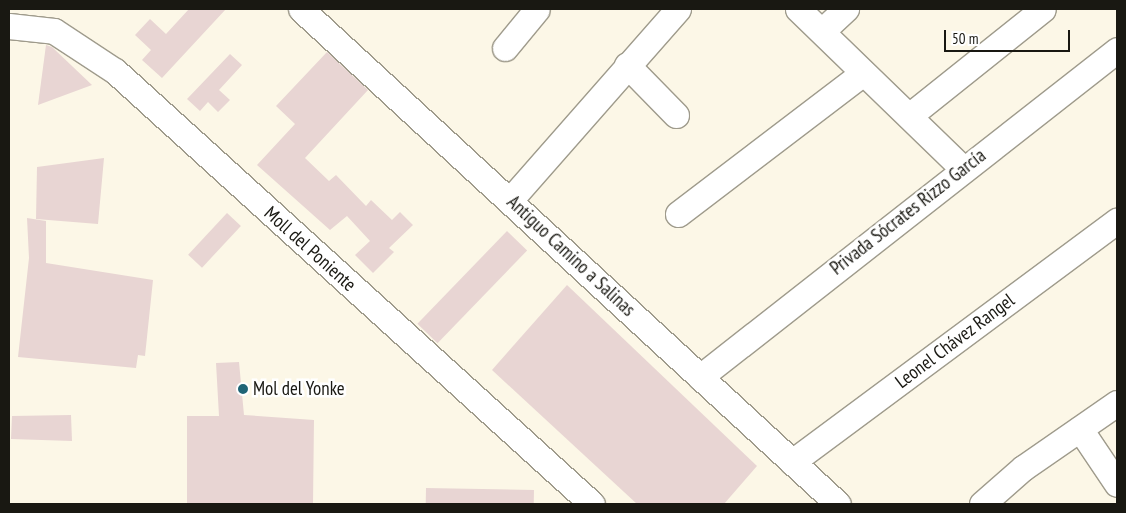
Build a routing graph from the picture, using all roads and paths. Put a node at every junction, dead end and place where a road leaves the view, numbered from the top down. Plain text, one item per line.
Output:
1 (302, 9) edge
2 (537, 9) edge
3 (678, 9) edge
4 (798, 9) edge
5 (846, 9) edge
6 (1043, 9) edge
7 (9, 30) edge
8 (822, 31) junction
9 (505, 48) dead end
10 (1117, 50) edge
11 (627, 65) junction
12 (863, 73) junction
13 (676, 115) dead end
14 (909, 116) junction
15 (963, 169) junction
16 (511, 199) junction
17 (678, 214) dead end
18 (1117, 221) edge
19 (700, 377) junction
20 (1117, 403) edge
21 (1080, 429) junction
22 (792, 462) junction
23 (1117, 484) edge
24 (592, 504) edge
25 (838, 504) edge
26 (982, 504) edge

1 - 16 street, Antiguo Camino a Salinas
2 - 9 street
3 - 11 street
4 - 8 street
5 - 8 street
6 - 14 street
7 - 24 street, Moll del Poniente
8 - 12 street
10 - 15 street, Privada Sócrates Rizzo García
11 - 13 street
11 - 16 street
12 - 14 street
12 - 17 street
14 - 15 street
15 - 19 street, Privada Sócrates Rizzo García
16 - 19 street, Antiguo Camino a Salinas
18 - 22 street, Leonel Chávez Rangel
19 - 22 street, Antiguo Camino a Salinas
20 - 21 street
21 - 23 street
21 - 26 street
22 - 25 street, Antiguo Camino a Salinas

